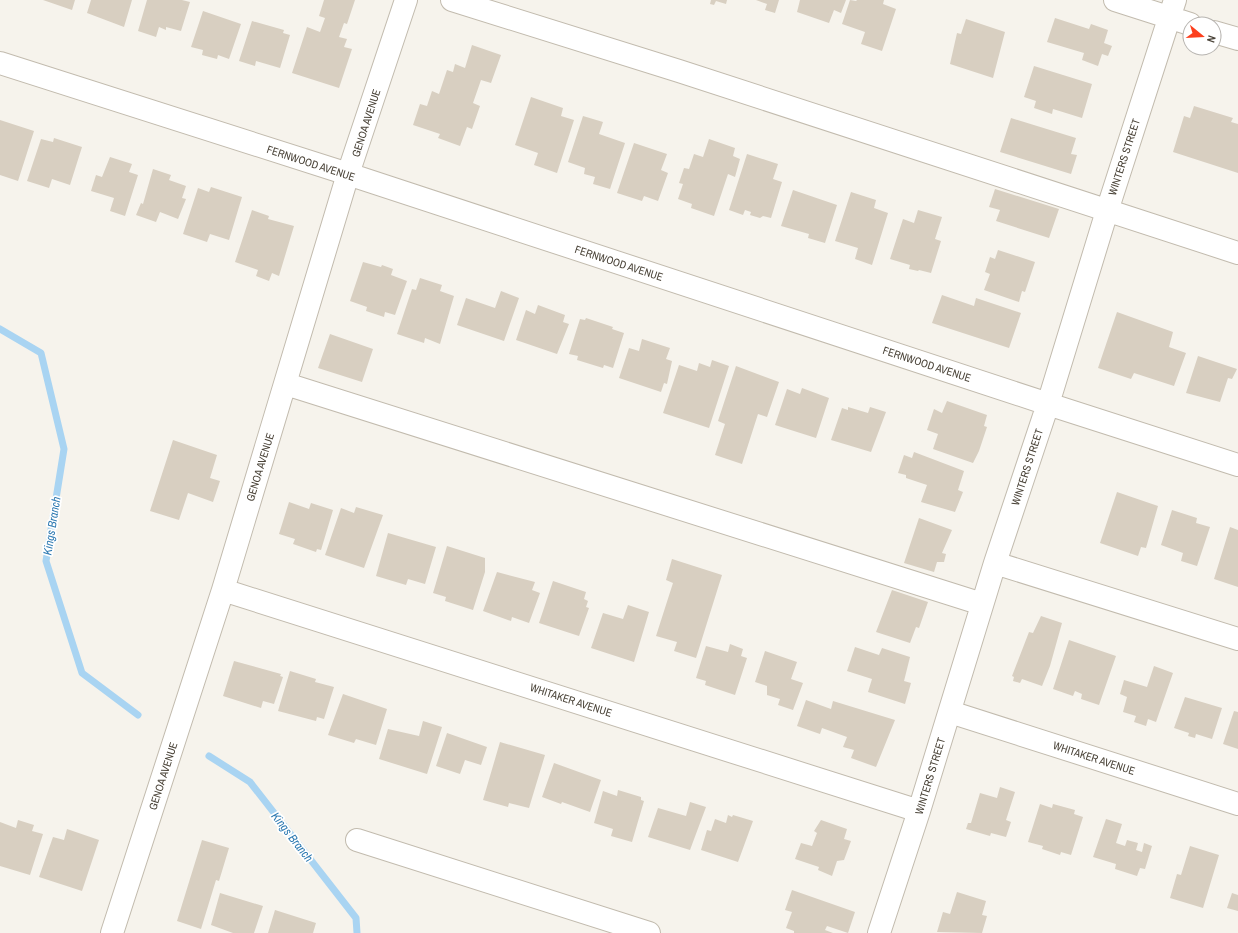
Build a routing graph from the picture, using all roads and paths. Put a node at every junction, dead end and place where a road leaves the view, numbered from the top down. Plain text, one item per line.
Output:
1 (406, 0) edge
2 (452, 0) edge
3 (1114, 0) edge
4 (1172, 9) edge
5 (1182, 17) edge
6 (1222, 34) edge
7 (1238, 39) edge
8 (0, 63) edge
9 (348, 174) junction
10 (1107, 211) junction
11 (1238, 253) edge
12 (286, 384) junction
13 (1048, 404) junction
14 (1238, 465) edge
15 (995, 563) junction
16 (223, 590) junction
17 (982, 604) junction
18 (1238, 640) edge
19 (950, 712) junction
20 (1238, 804) edge
21 (919, 811) junction
22 (357, 840) dead end
23 (112, 933) edge
24 (649, 933) edge
25 (879, 933) edge

1 - 9 street, GENOA AVENUE
2 - 10 street
3 - 4 street
4 - 5 street
4 - 10 street, WINTERS STREET
6 - 7 street
8 - 9 street, FERNWOOD AVENUE
9 - 12 street, GENOA AVENUE
9 - 13 street, FERNWOOD AVENUE
10 - 11 street
10 - 13 street, WINTERS STREET
12 - 16 street, GENOA AVENUE
12 - 17 street
13 - 14 street, FERNWOOD AVENUE
13 - 15 street, WINTERS STREET
15 - 17 street, WINTERS STREET
15 - 18 street
16 - 21 street, WHITAKER AVENUE
16 - 23 street, GENOA AVENUE
17 - 19 street, WINTERS STREET
19 - 20 street, WHITAKER AVENUE
19 - 21 street, WINTERS STREET
21 - 25 street, WINTERS STREET
22 - 24 street

